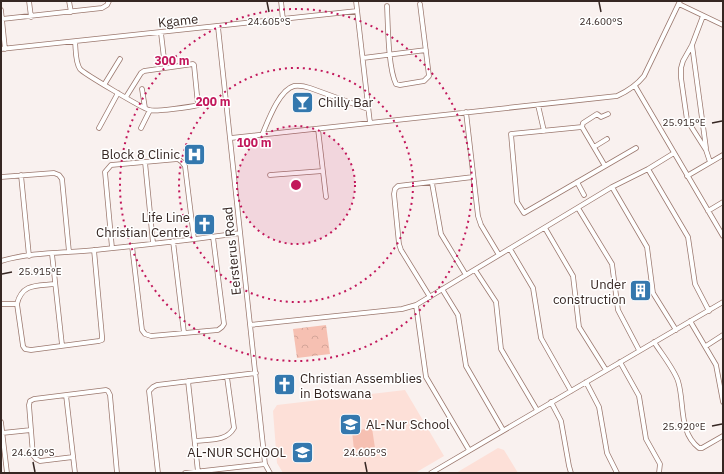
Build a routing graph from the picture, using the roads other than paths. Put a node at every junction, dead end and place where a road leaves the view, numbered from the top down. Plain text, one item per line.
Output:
1 (29, 1) edge
2 (69, 1) edge
3 (109, 1) edge
4 (281, 1) edge
5 (356, 1) edge
6 (680, 2) edge
7 (420, 4) dead end
8 (387, 6) dead end
9 (1, 10) edge
10 (357, 11) junction
11 (71, 12) junction
12 (31, 16) junction
13 (703, 16) junction
14 (2, 19) junction
15 (283, 20) junction
16 (723, 25) edge
17 (218, 26) junction
18 (161, 32) junction
19 (75, 42) junction
20 (692, 45) junction
21 (3, 49) edge
22 (426, 50) junction
23 (390, 54) junction
24 (363, 58) junction
25 (120, 59) dead end
26 (165, 67) junction
27 (104, 85) junction
28 (635, 86) junction
29 (142, 89) dead end
30 (118, 93) junction
31 (126, 97) junction
32 (538, 105) junction
33 (145, 108) junction
34 (368, 109) junction
35 (150, 110) junction
36 (466, 112) junction
37 (608, 114) dead end
38 (370, 123) junction
39 (582, 127) junction
40 (99, 128) dead end
41 (141, 128) dead end
42 (318, 129) junction
43 (544, 130) junction
44 (262, 135) junction
45 (231, 138) junction
46 (607, 139) dead end
47 (594, 147) junction
48 (636, 148) dead end
49 (706, 150) junction
50 (674, 153) junction
51 (723, 154) edge
52 (145, 162) junction
53 (710, 162) junction
54 (605, 166) junction
55 (648, 169) junction
56 (323, 171) junction
57 (21, 175) junction
58 (270, 175) dead end
59 (687, 176) junction
60 (1, 177) edge
61 (473, 177) junction
62 (577, 182) junction
63 (432, 183) junction
64 (612, 187) junction
65 (584, 195) dead end
66 (326, 197) dead end
67 (723, 202) edge
68 (578, 208) junction
69 (708, 211) junction
70 (545, 228) junction
71 (240, 233) junction
72 (723, 236) edge
73 (212, 237) junction
74 (194, 239) junction
75 (173, 241) junction
76 (153, 243) junction
77 (132, 246) junction
78 (112, 248) junction
79 (510, 249) junction
80 (94, 250) junction
81 (69, 252) junction
82 (52, 254) junction
83 (499, 255) junction
84 (29, 256) junction
85 (1, 261) edge
86 (475, 270) junction
87 (466, 275) junction
88 (55, 284) junction
89 (442, 288) junction
90 (430, 297) junction
91 (723, 302) edge
92 (1, 304) edge
93 (17, 304) junction
94 (416, 305) junction
95 (709, 311) junction
96 (690, 321) junction
97 (250, 325) junction
98 (676, 330) junction
99 (184, 333) junction
100 (723, 335) edge
101 (654, 342) junction
102 (62, 345) junction
103 (706, 346) junction
104 (639, 350) junction
105 (620, 362) junction
106 (606, 370) junction
107 (256, 373) junction
108 (227, 377) junction
109 (188, 381) junction
110 (586, 382) junction
111 (571, 391) junction
112 (66, 395) junction
113 (551, 402) junction
114 (723, 402) edge
115 (537, 410) junction
116 (1, 422) edge
117 (31, 430) junction
118 (503, 430) junction
119 (2, 433) junction
120 (723, 436) edge
121 (195, 440) junction
122 (469, 450) junction
123 (73, 457) junction
124 (265, 464) junction
125 (198, 472) junction
126 (7, 473) edge
127 (75, 473) edge
128 (117, 473) edge
129 (158, 473) edge
130 (185, 473) edge
131 (270, 473) edge
132 (431, 473) edge
133 (571, 473) edge
134 (618, 473) edge
135 (659, 473) edge

1 - 12 street
2 - 11 street
3 - 11 street
4 - 15 street
5 - 10 street
6 - 13 street
6 - 28 street
7 - 22 street
8 - 23 street
9 - 14 street
10 - 15 street, Kgame
10 - 24 street
11 - 12 street
12 - 14 street
13 - 16 street
13 - 20 street
14 - 21 street
15 - 17 street, Kgame
17 - 18 street, Kgame
17 - 45 street, Eersterus Road
18 - 19 street, Kgame
18 - 26 street
19 - 21 street, Kgame
19 - 27 street
20 - 49 street
20 - 49 street
22 - 23 street
22 - 23 street
23 - 24 street
24 - 34 street
25 - 27 street
26 - 31 street
26 - 35 street
27 - 30 street
28 - 32 street
28 - 50 street
29 - 33 street
30 - 31 street
30 - 40 street
31 - 33 street
32 - 36 street
32 - 43 street
33 - 35 street
34 - 38 street
34 - 44 street
35 - 41 street
36 - 38 street
36 - 61 street
37 - 39 street
38 - 42 street
39 - 43 street
39 - 47 street
42 - 44 street
42 - 56 street
43 - 62 street
44 - 45 street
45 - 71 street, Eersterus Road
46 - 47 street
47 - 54 street
48 - 54 street
49 - 53 street
50 - 55 street
50 - 59 street
51 - 53 street
52 - 74 street
52 - 76 street
52 - 78 street
53 - 59 street
54 - 62 street
55 - 64 street
55 - 95 street
56 - 58 street
56 - 66 street
57 - 60 street
57 - 81 street
57 - 84 street
59 - 69 street
61 - 63 street
61 - 83 street
62 - 65 street
63 - 87 street
63 - 90 street
64 - 68 street
64 - 98 street
67 - 69 street
68 - 70 street
68 - 104 street
69 - 72 street
70 - 79 street
70 - 106 street
71 - 73 street
71 - 97 street, Eersterus Road
73 - 74 street
73 - 99 street
74 - 75 street
75 - 76 street
75 - 99 street
76 - 77 street
77 - 78 street
77 - 99 street
78 - 80 street
79 - 83 street
79 - 111 street
80 - 81 street
80 - 102 street
81 - 82 street
82 - 84 street
82 - 88 street
83 - 86 street
84 - 85 street
86 - 87 street
86 - 115 street
87 - 89 street
88 - 93 street
88 - 102 street
89 - 90 street
89 - 118 street
90 - 94 street
91 - 95 street
92 - 93 street
93 - 102 street
94 - 97 street
94 - 122 street
95 - 96 street
96 - 98 street
96 - 103 street
97 - 107 street, Eersterus Road
98 - 101 street
100 - 103 street
101 - 104 street
101 - 120 street
103 - 114 street
104 - 105 street
105 - 106 street
105 - 135 street
106 - 110 street
107 - 108 street
107 - 124 street, Eersterus Road
108 - 109 street
108 - 121 street
109 - 121 street
109 - 129 street
110 - 111 street
110 - 134 street
111 - 113 street
112 - 117 street
112 - 123 street
112 - 128 street
113 - 115 street
113 - 133 street
115 - 118 street
116 - 119 street
117 - 119 street
117 - 123 street
118 - 122 street
119 - 126 street
121 - 125 street
122 - 132 street
123 - 127 street
124 - 125 street
124 - 131 street, Eersterus Road
125 - 130 street

